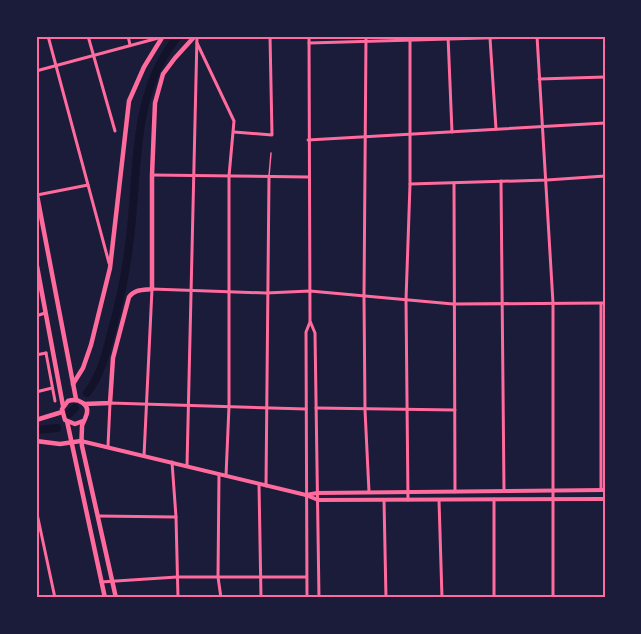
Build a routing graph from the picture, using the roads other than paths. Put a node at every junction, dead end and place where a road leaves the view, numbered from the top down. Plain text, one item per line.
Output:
1 (48, 36) edge
2 (88, 36) edge
3 (128, 36) edge
4 (163, 36) edge
5 (196, 36) edge
6 (270, 36) edge
7 (309, 36) edge
8 (366, 36) edge
9 (537, 36) edge
10 (553, 36) edge
11 (448, 38) edge
12 (490, 38) junction
13 (410, 41) junction
14 (366, 42) junction
15 (197, 43) junction
16 (309, 43) junction
17 (130, 45) junction
18 (93, 55) junction
19 (56, 65) junction
20 (36, 71) edge
21 (605, 77) edge
22 (539, 79) junction
23 (605, 123) edge
24 (542, 126) junction
25 (496, 129) junction
26 (115, 131) dead end
27 (234, 132) junction
28 (452, 132) junction
29 (409, 135) junction
30 (365, 137) junction
31 (308, 140) junction
32 (271, 153) dead end
33 (152, 175) junction
34 (192, 175) junction
35 (229, 176) junction
36 (605, 176) edge
37 (269, 177) junction
38 (309, 177) junction
39 (547, 180) junction
40 (501, 181) junction
41 (454, 183) junction
42 (410, 184) junction
43 (88, 185) junction
44 (36, 193) edge
45 (36, 261) edge
46 (110, 268) junction
47 (37, 273) edge
48 (152, 289) junction
49 (190, 290) junction
50 (228, 291) junction
51 (310, 291) junction
52 (267, 293) junction
53 (364, 297) junction
54 (406, 300) junction
55 (553, 303) junction
56 (603, 303) edge
57 (453, 304) junction
58 (502, 305) junction
59 (45, 313) junction
60 (36, 316) edge
61 (310, 321) junction
62 (49, 352) junction
63 (36, 355) edge
64 (73, 384) junction
65 (52, 388) junction
66 (36, 392) edge
67 (76, 399) junction
68 (55, 400) dead end
69 (110, 402) junction
70 (148, 403) junction
71 (84, 404) junction
72 (189, 404) junction
73 (229, 406) junction
74 (266, 407) junction
75 (315, 408) junction
76 (63, 409) junction
77 (306, 409) junction
78 (365, 410) junction
79 (455, 410) junction
80 (408, 411) junction
81 (36, 420) edge
82 (67, 421) junction
83 (83, 421) junction
84 (36, 441) edge
85 (81, 441) junction
86 (71, 443) junction
87 (108, 446) junction
88 (144, 456) junction
89 (172, 462) junction
90 (187, 466) junction
91 (219, 474) junction
92 (226, 476) junction
93 (259, 484) junction
94 (266, 486) junction
95 (603, 490) edge
96 (504, 491) junction
97 (552, 491) junction
98 (369, 492) junction
99 (408, 492) junction
100 (455, 492) junction
101 (317, 493) junction
102 (306, 495) junction
103 (494, 499) junction
104 (552, 499) junction
105 (605, 499) edge
106 (318, 500) junction
107 (384, 500) junction
108 (408, 500) junction
109 (439, 500) junction
110 (36, 509) edge
111 (96, 516) junction
112 (176, 517) junction
113 (261, 576) junction
114 (218, 577) junction
115 (306, 577) junction
116 (177, 578) junction
117 (112, 580) junction
118 (101, 582) junction
119 (55, 598) edge
120 (105, 598) edge
121 (116, 598) edge
122 (178, 598) edge
123 (221, 598) edge
124 (261, 598) edge
125 (307, 598) edge
126 (319, 598) edge
127 (386, 598) edge
128 (442, 598) edge
129 (494, 598) edge
130 (553, 598) edge

1 - 19 street
2 - 18 street
3 - 17 street
4 - 17 street
4 - 46 main road
5 - 15 street
5 - 33 main road
6 - 27 street
7 - 16 street
8 - 14 street
9 - 10 street
9 - 12 street
9 - 22 street
11 - 12 street
11 - 13 street
11 - 28 street
12 - 25 street
13 - 14 street
13 - 29 street
14 - 16 street
14 - 30 street
15 - 27 street
15 - 34 street
16 - 31 street
17 - 18 street
18 - 19 street
18 - 26 street
19 - 20 street
19 - 43 street
21 - 22 street
22 - 24 street
23 - 24 street
24 - 25 street
24 - 39 street
25 - 28 street
27 - 35 street
28 - 29 street
29 - 30 street
29 - 42 street
30 - 31 street
30 - 53 street
31 - 38 street
32 - 37 lane
33 - 34 street
33 - 48 main road
34 - 35 street
34 - 49 street
35 - 37 street
35 - 50 street
36 - 39 street
37 - 38 street
37 - 52 street
38 - 51 street
39 - 40 street
39 - 55 street
40 - 41 street
40 - 58 street
41 - 42 street
41 - 57 street
42 - 54 street
43 - 44 street
43 - 46 street
44 - 64 main road
45 - 47 main road
46 - 64 main road
47 - 59 main road
48 - 49 street
48 - 69 main road
48 - 70 street
49 - 50 street
49 - 72 street
50 - 52 street
50 - 73 street
51 - 52 street
51 - 53 street
51 - 61 street
52 - 74 street
53 - 54 street
53 - 78 street
54 - 57 street
54 - 80 street
55 - 56 street
55 - 58 street
55 - 97 street
56 - 95 street
57 - 58 street
57 - 79 street
58 - 96 street
59 - 60 street
59 - 62 main road
61 - 75 street
61 - 77 street
62 - 63 street
62 - 65 street
62 - 76 main road
64 - 67 main road
65 - 66 street
65 - 68 street
67 - 71 main road
67 - 76 main road
69 - 70 street
69 - 71 main road
69 - 87 street
70 - 72 street
70 - 88 street
71 - 83 main road
72 - 73 street
72 - 90 street
73 - 74 street
73 - 92 street
74 - 77 street
74 - 94 street
75 - 78 street
75 - 101 street
76 - 81 main road
76 - 82 main road
77 - 102 street
78 - 80 street
78 - 98 street
79 - 80 street
79 - 100 street
80 - 99 street
82 - 83 main road
82 - 86 main road
83 - 85 main road
84 - 86 main road
85 - 86 main road
85 - 87 street
85 - 111 main road
86 - 118 main road
87 - 88 street
88 - 89 street
89 - 90 street
89 - 112 street
90 - 91 street
91 - 92 street
91 - 114 street
92 - 93 street
93 - 94 street
93 - 113 street
94 - 102 street
95 - 97 street
96 - 97 street
96 - 100 street
97 - 104 street
98 - 99 street
98 - 101 street
99 - 100 street
99 - 108 street
101 - 102 street
101 - 106 street
102 - 106 street
102 - 115 street
103 - 104 street
103 - 109 street
103 - 129 street
104 - 105 street
104 - 130 street
106 - 107 street
106 - 126 street
107 - 108 street
107 - 127 street
108 - 109 street
109 - 128 street
110 - 119 street
111 - 112 street
111 - 117 main road
112 - 116 street
113 - 114 street
113 - 115 street
113 - 124 street
114 - 116 street
114 - 123 street
115 - 125 street
116 - 117 street
116 - 122 street
117 - 118 street
117 - 121 main road
118 - 120 main road

